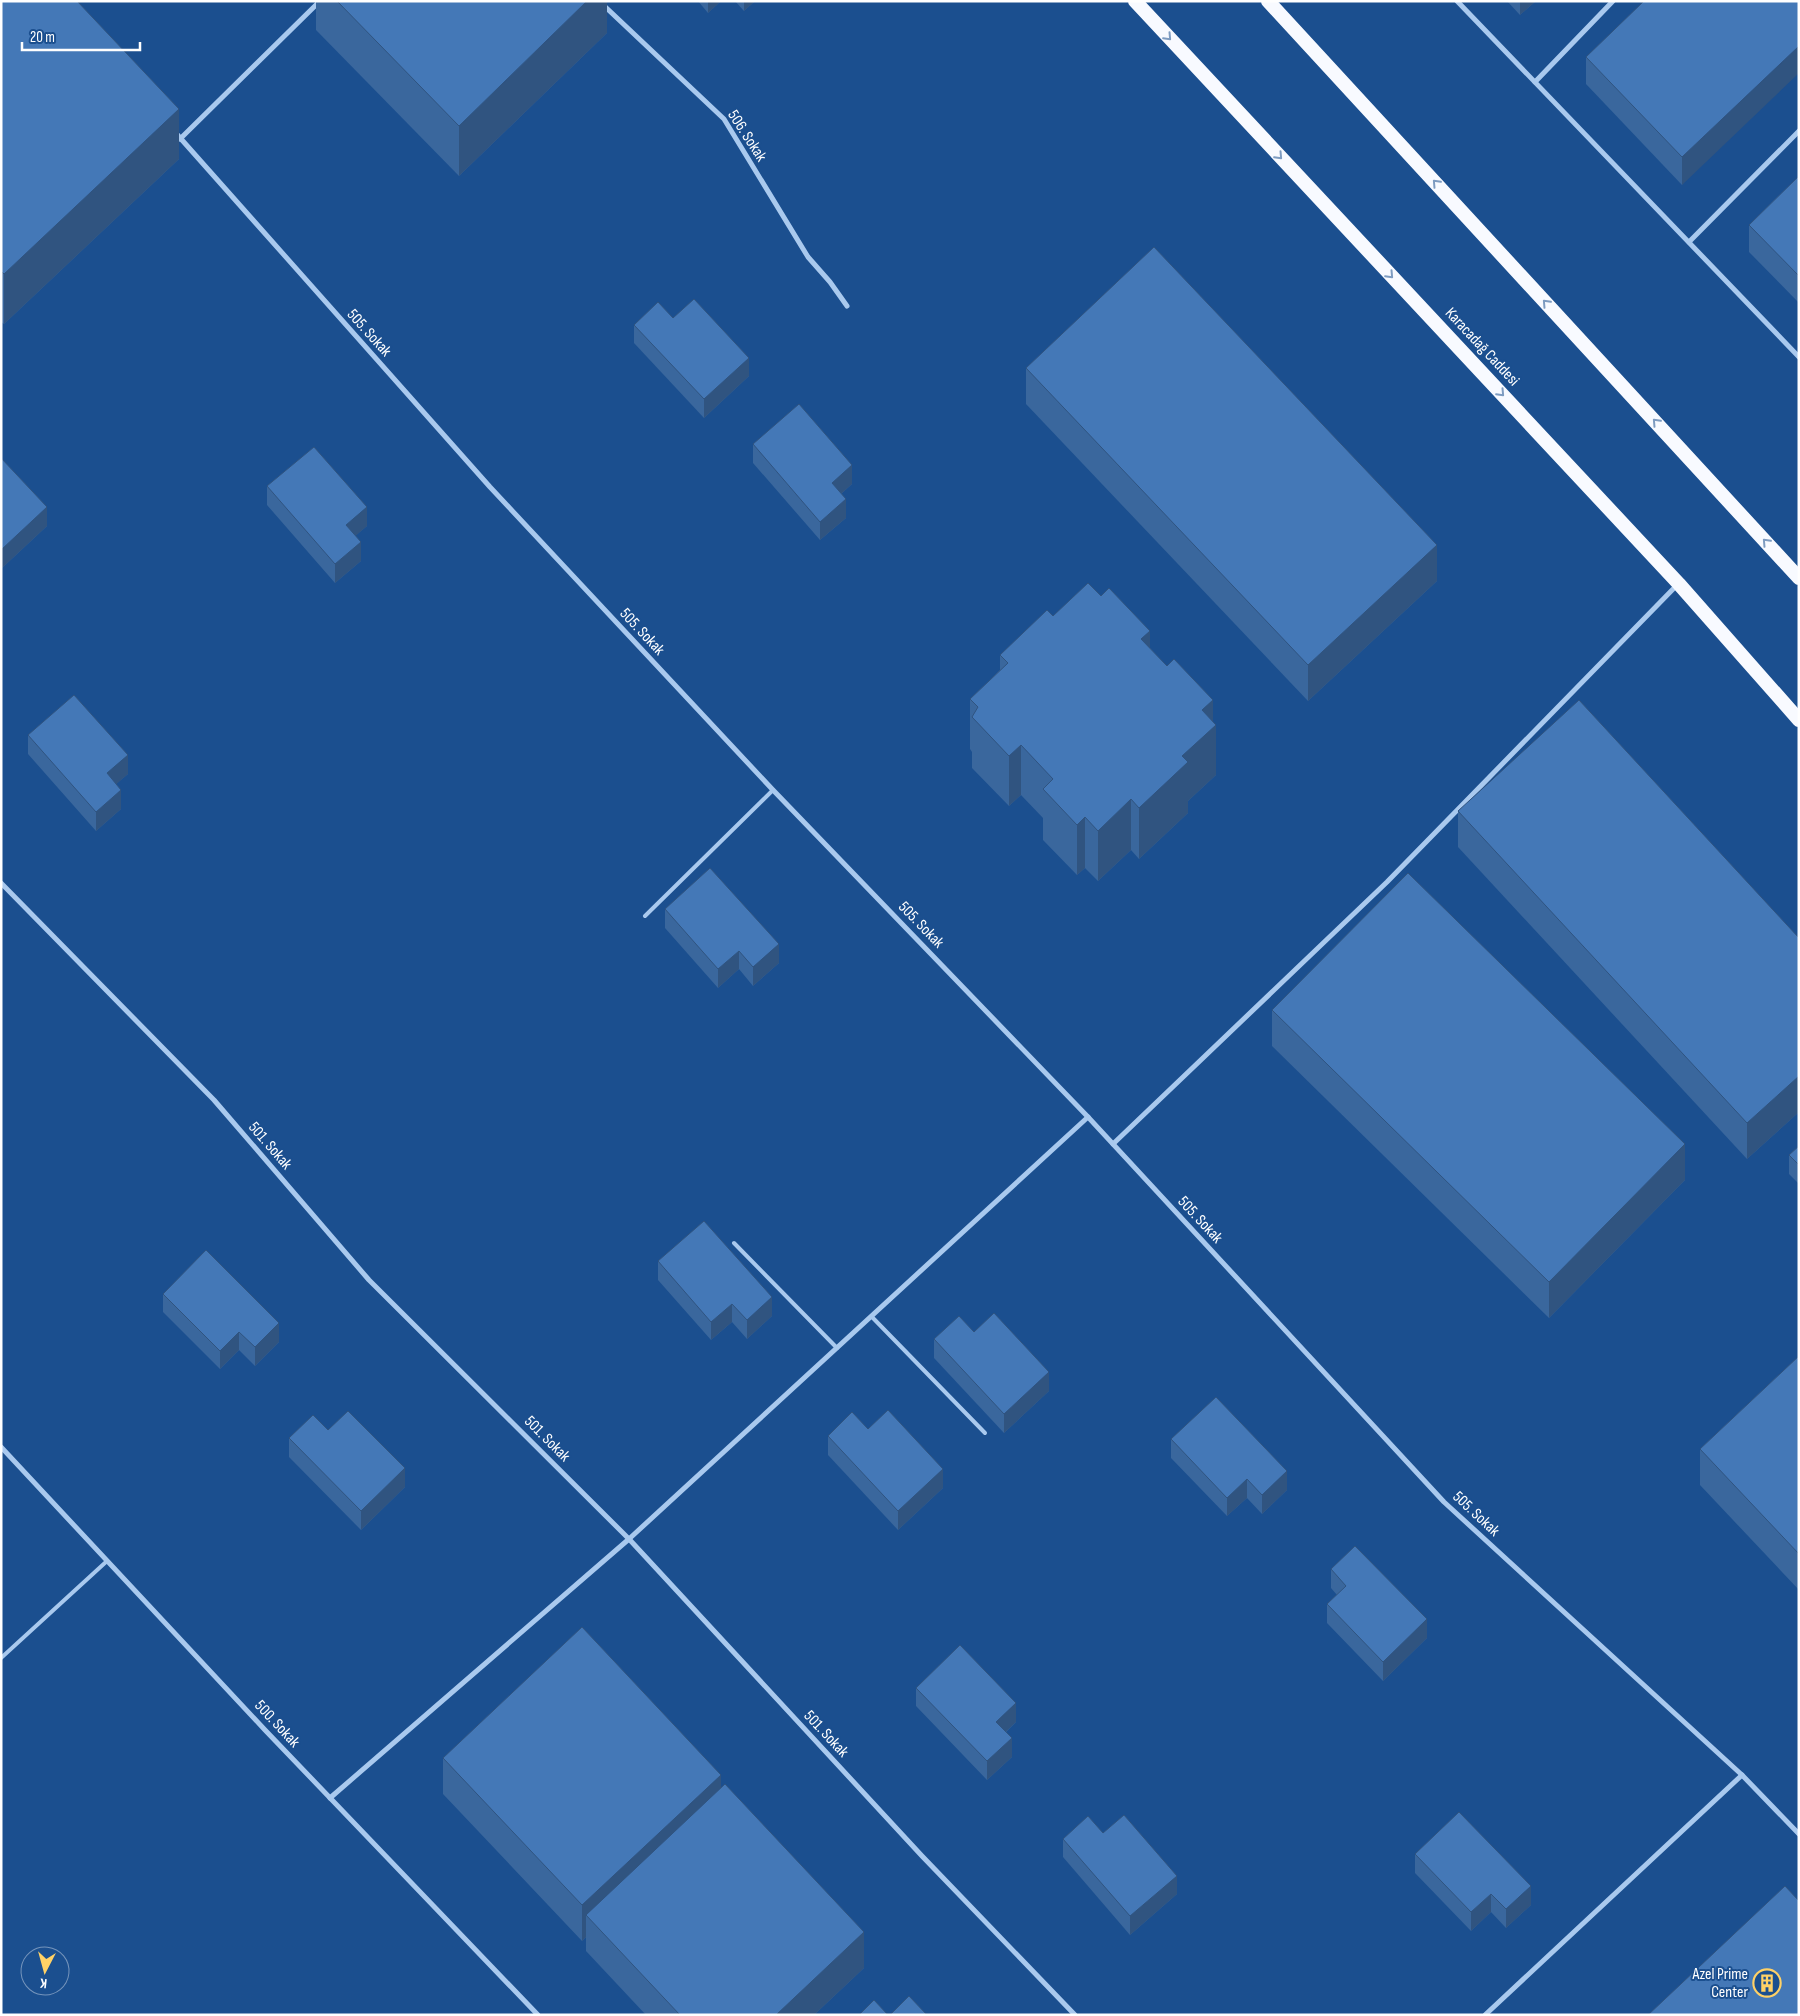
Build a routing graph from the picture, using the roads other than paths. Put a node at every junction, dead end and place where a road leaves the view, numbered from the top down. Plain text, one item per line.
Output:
1 (320, 1) edge
2 (599, 1) edge
3 (1135, 1) edge
4 (1268, 1) edge
5 (1457, 1) edge
6 (1613, 1) edge
7 (1535, 82) junction
8 (168, 124) edge
9 (1799, 131) edge
10 (180, 138) junction
11 (1688, 242) junction
12 (847, 306) dead end
13 (1799, 357) edge
14 (1799, 578) edge
15 (1678, 584) junction
16 (1799, 720) edge
17 (774, 790) junction
18 (1, 883) edge
19 (645, 916) dead end
20 (1088, 1117) junction
21 (1113, 1144) junction
22 (734, 1243) dead end
23 (872, 1317) junction
24 (837, 1348) junction
25 (985, 1433) dead end
26 (1, 1447) edge
27 (629, 1539) junction
28 (107, 1560) junction
29 (1, 1658) edge
30 (1742, 1775) junction
31 (330, 1798) junction
32 (1799, 1834) edge
33 (538, 2015) edge
34 (1075, 2015) edge
35 (1485, 2015) edge

1 - 10 street
2 - 12 street, 506. Sokak
3 -> 15 highway, Karacadağ Caddesi
14 -> 4 highway
5 - 7 street
6 - 7 street
7 - 11 street
8 - 10 street, 505. Sokak
9 - 11 street
10 - 17 street, 505. Sokak
11 - 13 street
15 - 16 highway, Karacadağ Caddesi
15 - 21 street
17 - 19 lane
17 - 20 street, 505. Sokak
18 - 27 street, 501. Sokak
20 - 21 street, 505. Sokak
20 - 23 street
21 - 30 street, 505. Sokak
22 - 24 lane
23 - 24 street
23 - 25 lane
24 - 27 street
26 - 28 street, 500. Sokak
27 - 31 street
27 - 34 street, 501. Sokak
28 - 29 lane
28 - 31 street, 500. Sokak
30 - 32 street, 505. Sokak
30 - 35 street
31 - 33 street, 500. Sokak

